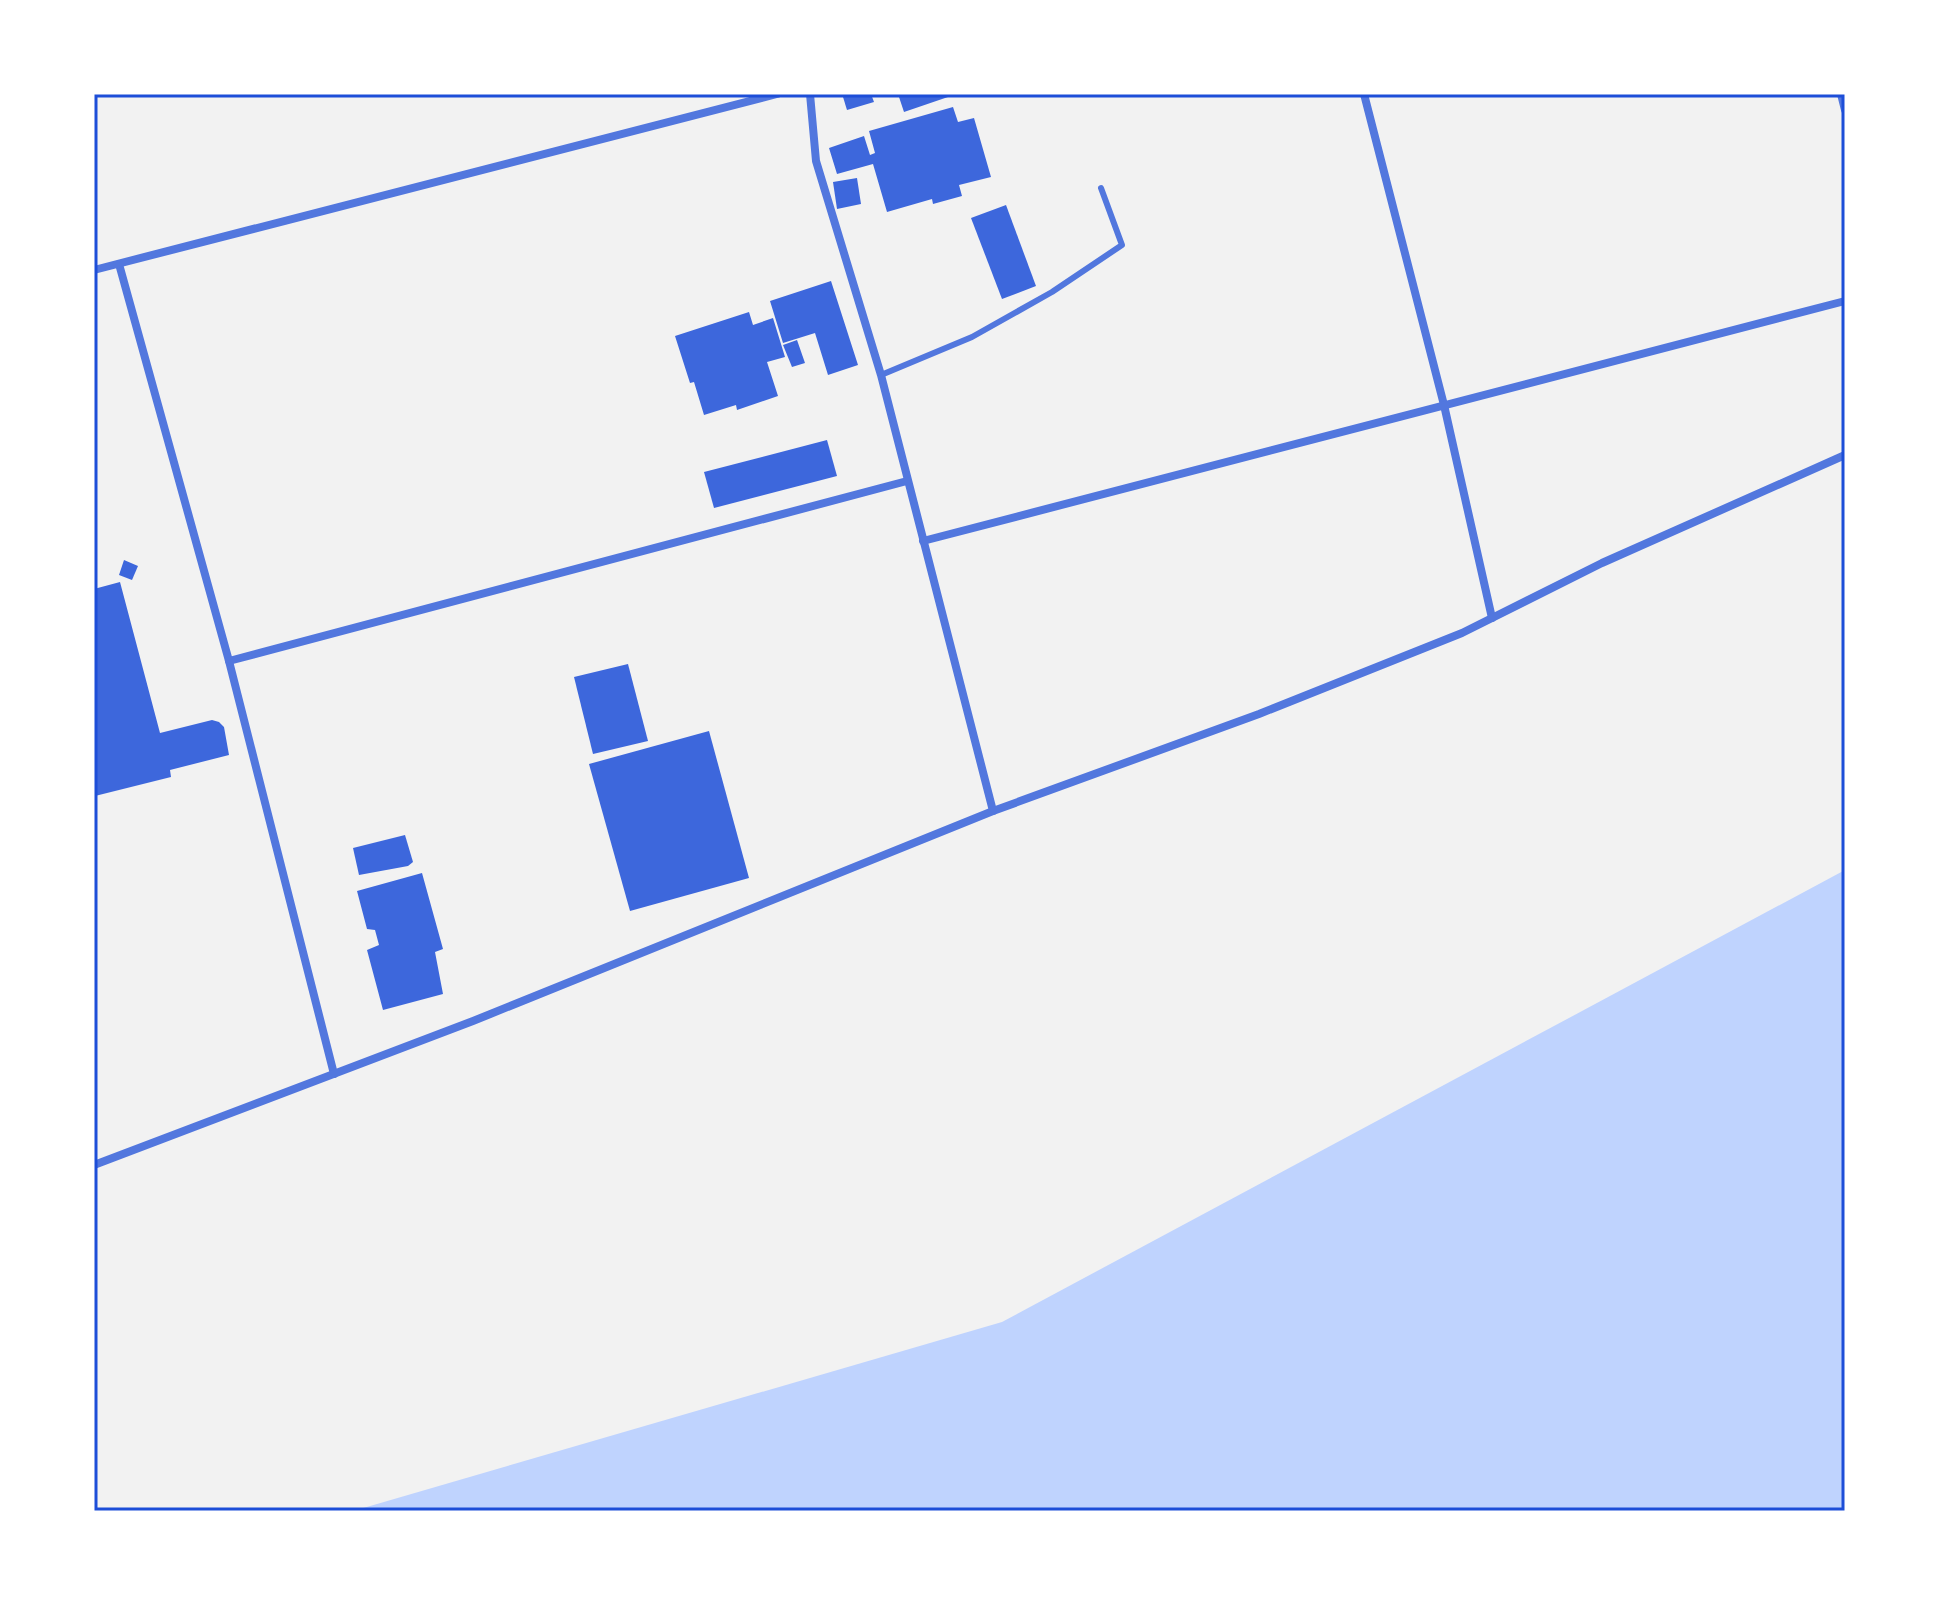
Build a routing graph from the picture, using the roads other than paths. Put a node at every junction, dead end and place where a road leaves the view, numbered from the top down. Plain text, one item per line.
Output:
1 (777, 94) edge
2 (810, 94) edge
3 (1364, 94) edge
4 (1841, 94) edge
5 (1845, 110) edge
6 (1101, 188) dead end
7 (119, 264) junction
8 (94, 270) edge
9 (1845, 301) edge
10 (881, 375) junction
11 (1444, 405) junction
12 (1845, 455) edge
13 (907, 481) junction
14 (923, 541) junction
15 (1492, 618) junction
16 (229, 661) junction
17 (993, 811) junction
18 (334, 1074) junction
19 (94, 1165) edge

1 - 7 street
2 - 10 street
3 - 11 street
4 - 5 street
6 - 10 lane
7 - 8 street
7 - 16 street
9 - 11 street
10 - 13 street
11 - 14 street
11 - 15 street
12 - 15 street
13 - 14 street
13 - 16 street
14 - 17 street
15 - 17 street
16 - 18 street
17 - 18 street
18 - 19 street

